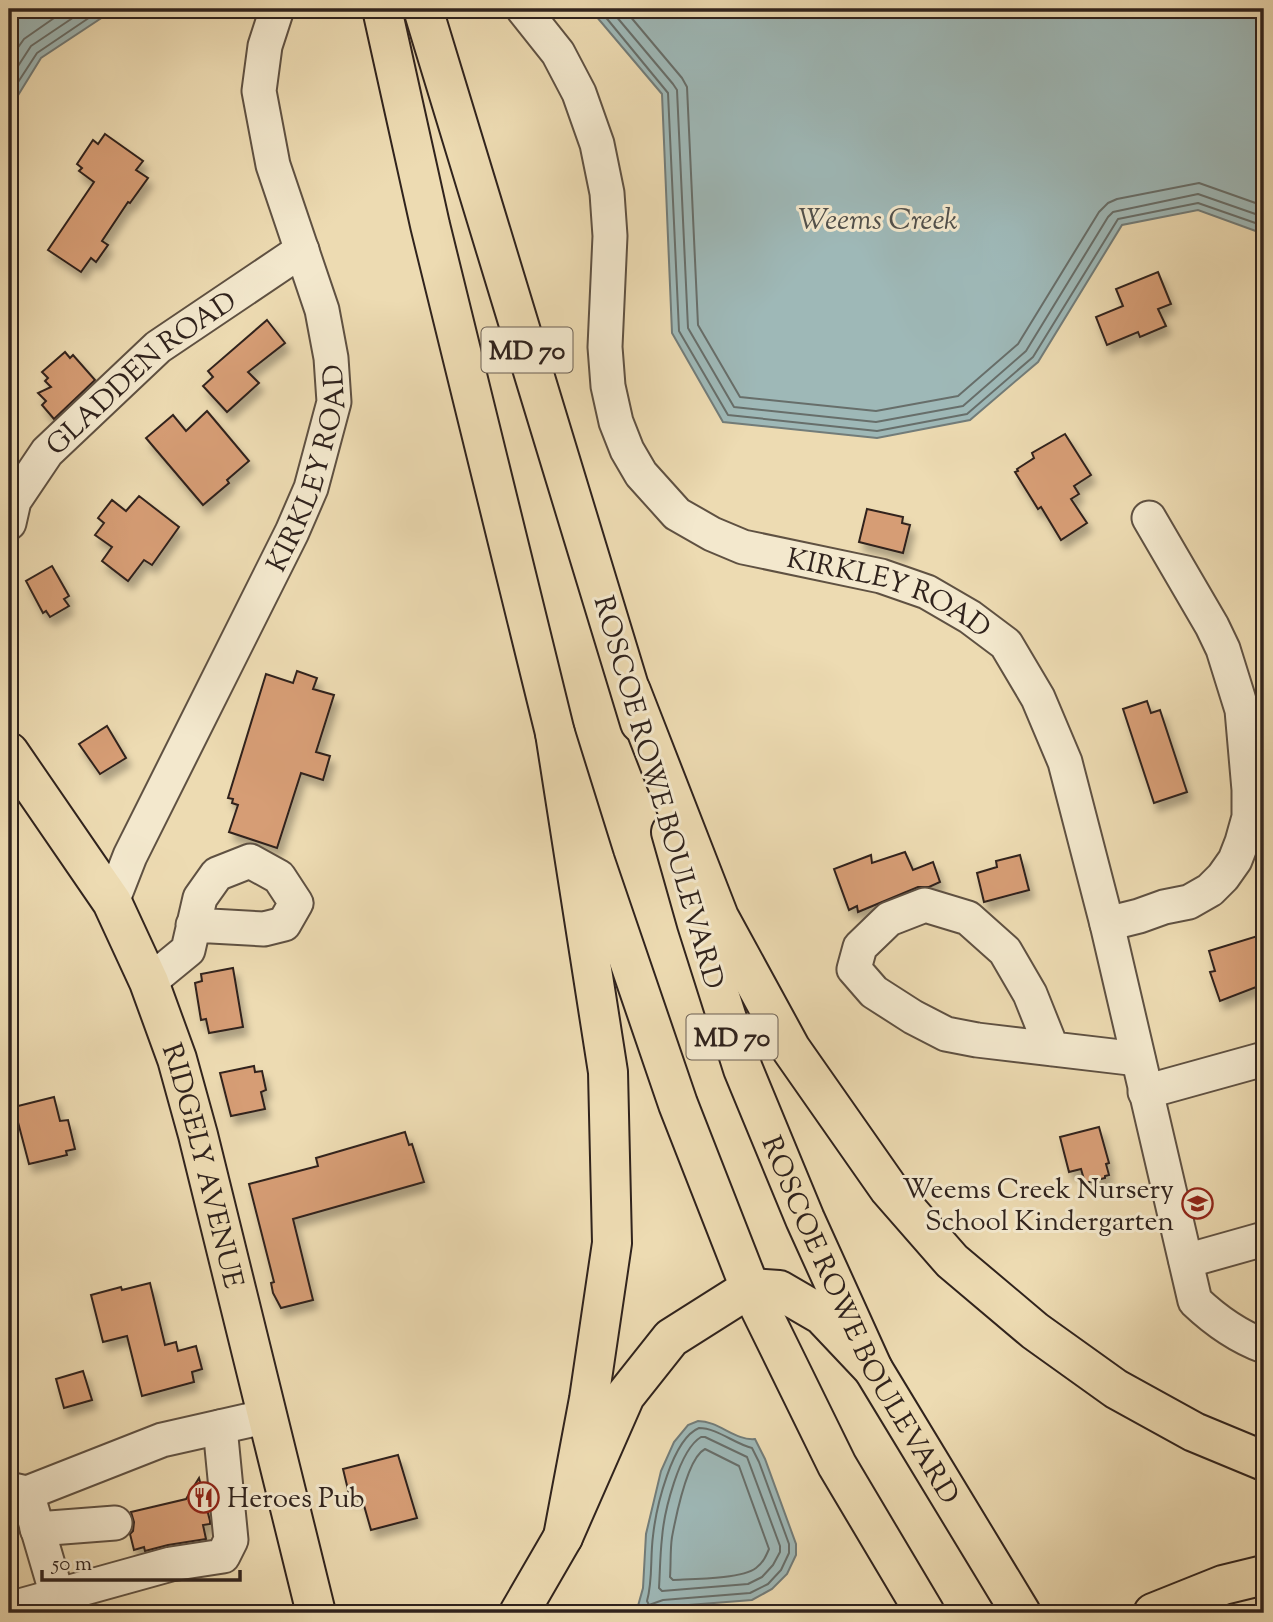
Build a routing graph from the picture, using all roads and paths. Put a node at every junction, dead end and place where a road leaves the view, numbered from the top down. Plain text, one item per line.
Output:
1 (278, 9) edge
2 (383, 9) edge
3 (423, 9) edge
4 (523, 9) edge
5 (302, 250) junction
6 (1149, 518) dead end
7 (9, 523) edge
8 (631, 691) junction
9 (555, 733) junction
10 (9, 752) edge
11 (112, 902) junction
12 (1107, 924) junction
13 (193, 925) dead end
14 (149, 982) junction
15 (1052, 1049) junction
16 (1138, 1059) junction
17 (1264, 1059) edge
18 (1145, 1091) junction
19 (1264, 1239) edge
20 (1185, 1261) junction
21 (750, 1288) junction
22 (1264, 1346) edge
23 (873, 1369) junction
24 (268, 1416) junction
25 (220, 1427) junction
26 (1264, 1461) edge
27 (15, 1495) edge
28 (115, 1524) dead end
29 (37, 1529) junction
30 (563, 1537) junction
31 (1264, 1576) edge
32 (57, 1595) junction
33 (9, 1609) edge
34 (316, 1613) edge
35 (519, 1613) edge
36 (925, 1613) edge
37 (1021, 1613) edge
38 (1153, 1613) edge

1 - 5 street, KIRKLEY ROAD
2 - 9 main road, MD 70
3 - 8 main road, ROSCOE ROWE BOULEVARD / MD 70
4 - 12 street, KIRKLEY ROAD
5 - 7 street, GLADDEN ROAD
5 - 11 street, KIRKLEY ROAD
6 - 12 street
8 - 23 main road, ROSCOE ROWE BOULEVARD / MD 70
8 - 26 main road
9 - 21 main road, MD 70
9 - 30 main road
10 - 11 main road, RIDGELY AVENUE
11 - 14 main road, RIDGELY AVENUE
12 - 16 street, KIRKLEY ROAD
13 - 14 street
14 - 24 main road, RIDGELY AVENUE
15 - 15 street
15 - 16 street
16 - 18 street, KIRKLEY ROAD
17 - 18 street
18 - 20 street, KIRKLEY ROAD
19 - 20 street
20 - 22 street, KIRKLEY ROAD
21 - 23 main road
21 - 30 main road
21 - 36 main road, MD 70
23 - 37 main road, ROSCOE ROWE BOULEVARD / MD 70
24 - 25 street
24 - 34 main road, RIDGELY AVENUE
25 - 27 street
25 - 32 street
27 - 29 street
28 - 29 street
29 - 32 street
30 - 35 main road
31 - 38 main road
32 - 33 street

